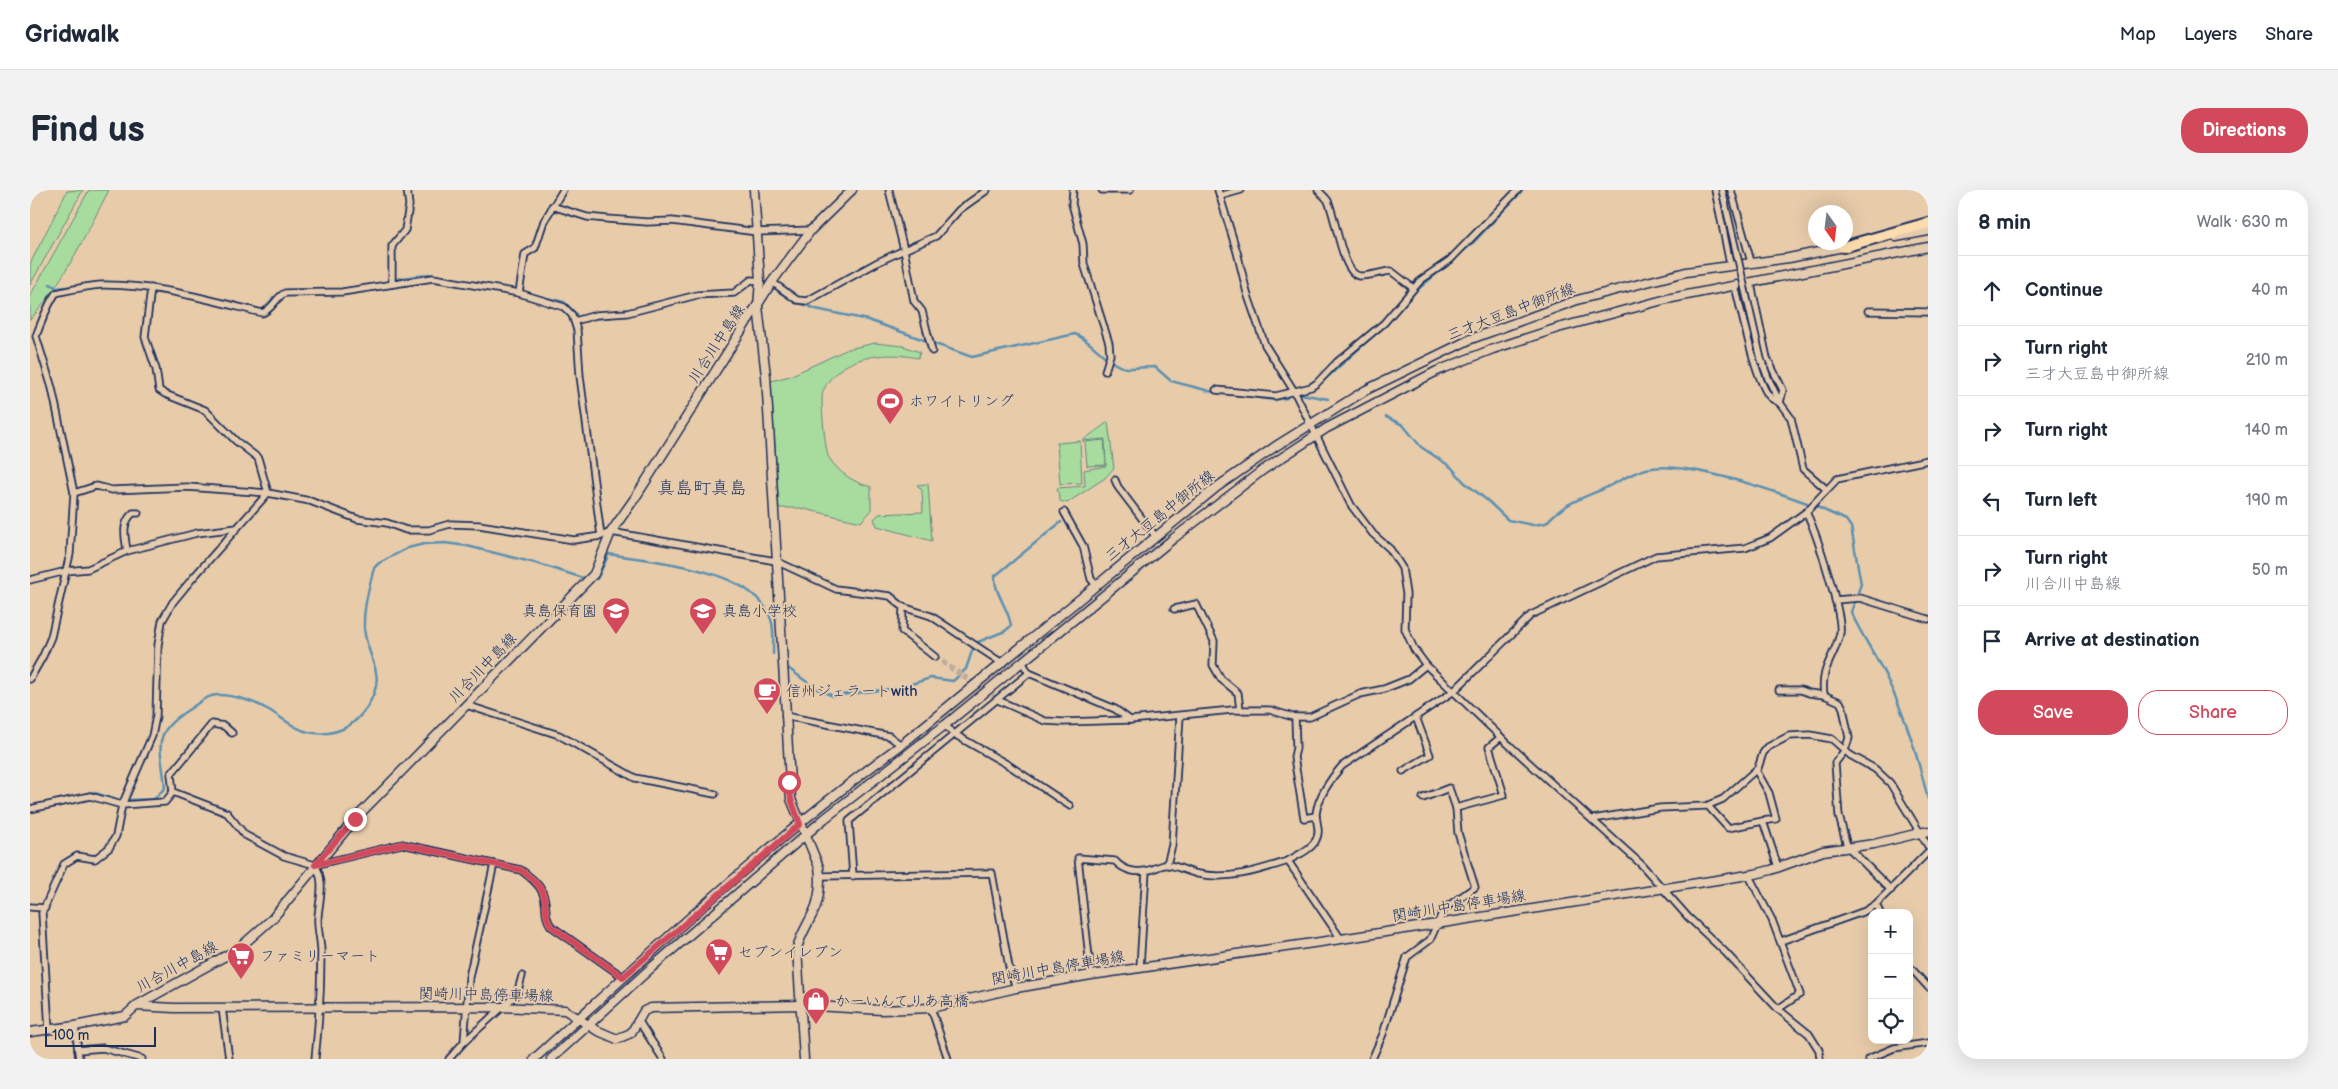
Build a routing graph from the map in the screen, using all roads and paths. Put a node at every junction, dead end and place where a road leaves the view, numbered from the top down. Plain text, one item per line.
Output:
1 (407, 190) edge
2 (563, 190) edge
3 (754, 190) edge
4 (852, 190) edge
5 (889, 190) edge
6 (987, 190) edge
7 (1073, 190) edge
8 (1102, 190) edge
9 (1130, 190) edge
10 (1241, 190) edge
11 (1318, 190) edge
12 (1518, 190) edge
13 (1715, 190) edge
14 (1722, 190) edge
15 (1731, 190) edge
16 (1219, 193) edge
17 (552, 206) junction
18 (1928, 223) edge
19 (811, 230) junction
20 (1928, 231) edge
21 (757, 232) junction
22 (1853, 244) edge
23 (1853, 245) edge
24 (1928, 247) edge
25 (904, 250) junction
26 (1828, 250) edge
27 (1752, 262) junction
28 (1730, 264) junction
29 (760, 281) junction
30 (772, 282) junction
31 (392, 284) junction
32 (1751, 284) junction
33 (1736, 286) junction
34 (151, 288) junction
35 (1413, 288) junction
36 (519, 293) junction
37 (758, 306) junction
38 (1868, 311) dead end
39 (1928, 312) edge
40 (575, 321) junction
41 (931, 347) dead end
42 (1105, 371) dead end
43 (1216, 390) dead end
44 (1294, 391) junction
45 (1780, 403) junction
46 (1310, 425) junction
47 (1316, 436) junction
48 (1928, 460) edge
49 (1115, 480) dead end
50 (1826, 489) junction
51 (74, 493) junction
52 (268, 493) junction
53 (1064, 512) dead end
54 (1806, 512) junction
55 (138, 513) dead end
56 (238, 528) junction
57 (611, 532) junction
58 (601, 536) junction
59 (1156, 537) junction
60 (127, 551) junction
61 (776, 561) junction
62 (66, 571) junction
63 (30, 580) edge
64 (1096, 585) junction
65 (1835, 600) junction
66 (903, 607) junction
67 (1174, 609) dead end
68 (1928, 619) edge
69 (935, 657) tunnel mouth
70 (1022, 662) junction
71 (1002, 663) junction
72 (1426, 665) junction
73 (1029, 674) junction
74 (30, 679) edge
75 (1779, 690) dead end
76 (1454, 691) junction
77 (1824, 695) junction
78 (1000, 701) tunnel mouth
79 (466, 705) junction
80 (1240, 710) junction
81 (785, 716) junction
82 (1180, 716) junction
83 (1295, 717) junction
84 (1416, 717) junction
85 (1130, 720) junction
86 (945, 725) junction
87 (232, 732) dead end
88 (954, 734) junction
89 (1501, 737) junction
90 (901, 745) junction
91 (1845, 750) junction
92 (1756, 770) junction
93 (1403, 771) dead end
94 (172, 792) junction
95 (715, 794) dead end
96 (1423, 798) dead end
97 (122, 805) junction
98 (1070, 806) dead end
99 (1708, 806) junction
100 (1456, 808) junction
101 (30, 809) edge
102 (1316, 816) junction
103 (1593, 819) junction
104 (1762, 821) junction
105 (800, 824) junction
106 (1928, 831) edge
107 (1919, 834) junction
108 (805, 836) junction
109 (1848, 846) junction
110 (1928, 846) edge
111 (1928, 852) edge
112 (1288, 861) junction
113 (494, 864) junction
114 (1167, 864) junction
115 (315, 865) junction
116 (1778, 867) junction
117 (1146, 872) junction
118 (1748, 874) junction
119 (820, 876) junction
120 (853, 876) junction
121 (1663, 888) junction
122 (1891, 890) junction
123 (1876, 904) junction
124 (30, 907) edge
125 (44, 908) junction
126 (1878, 909) edge
127 (1437, 923) junction
128 (1341, 939) junction
129 (1781, 941) junction
130 (1140, 967) junction
131 (1913, 970) edge
132 (1091, 975) junction
133 (522, 976) dead end
134 (623, 977) junction
135 (1928, 987) edge
136 (1016, 988) junction
137 (800, 1005) junction
138 (136, 1006) junction
139 (467, 1007) junction
140 (500, 1007) junction
141 (222, 1008) junction
142 (320, 1008) junction
143 (931, 1008) junction
144 (1778, 1009) junction
145 (579, 1018) junction
146 (638, 1020) junction
147 (589, 1025) junction
148 (75, 1026) junction
149 (49, 1030) junction
150 (30, 1032) edge
151 (464, 1042) junction
152 (1928, 1043) edge
153 (78, 1050) junction
154 (79, 1059) edge
155 (142, 1059) edge
156 (229, 1059) edge
157 (315, 1059) edge
158 (449, 1059) edge
159 (534, 1059) edge
160 (551, 1059) edge
161 (663, 1059) edge
162 (804, 1059) edge
163 (948, 1059) edge
164 (1372, 1059) edge
165 (1820, 1059) edge
166 (1868, 1059) edge

1 - 31 street
2 - 17 street
3 - 21 main road
4 - 19 main road, 川合川中島線
5 - 25 street
6 - 25 street
7 - 42 street
8 - 9 street
10 - 16 street
11 - 35 street
12 - 35 street
13 - 28 street
14 - 45 street, bridge
15 - 27 street
16 - 44 street
17 - 21 street
17 - 36 street
18 - 22 highway
19 - 21 street
19 - 30 main road, 川合川中島線
20 - 23 main road, 三才大豆島中御所線
21 - 29 main road
24 - 32 main road, 三才大豆島中御所線
25 - 30 street
25 - 41 street
26 - 27 main road, 三才大豆島中御所線
27 - 28 main road, 三才大豆島中御所線
28 - 46 main road, 三才大豆島中御所線
29 - 37 main road
29 - 40 street
30 - 37 main road, 川合川中島線
31 - 34 street
31 - 36 street
32 - 33 main road, 三才大豆島中御所線
32 - 45 street
33 - 45 street
33 - 47 main road, 三才大豆島中御所線
34 - 51 street
34 - 52 street
35 - 44 street
36 - 40 street
37 - 57 main road, 川合川中島線
37 - 61 main road
38 - 39 street
40 - 58 street
43 - 44 street
44 - 46 street
45 - 50 street
46 - 47 street
46 - 59 main road, 三才大豆島中御所線
47 - 70 main road, 三才大豆島中御所線
47 - 72 street
48 - 50 street
49 - 59 street
50 - 54 street
51 - 52 street
51 - 62 street
52 - 56 street
52 - 58 street
53 - 64 street
54 - 65 street
54 - 76 street
55 - 60 street
56 - 60 street
56 - 97 street
57 - 58 street
57 - 61 street
57 - 79 main road, 川合川中島線
59 - 64 main road, 三才大豆島中御所線
60 - 62 street
61 - 66 street
61 - 81 main road
62 - 63 street
62 - 74 street
64 - 71 main road, 三才大豆島中御所線
65 - 68 street
65 - 77 street
66 - 69 street
66 - 71 street
67 - 80 street
70 - 73 street
70 - 86 main road, 三才大豆島中御所線
71 - 90 main road, 三才大豆島中御所線
72 - 76 street
72 - 83 street
73 - 85 street
73 - 88 street
75 - 77 street
76 - 84 street
76 - 89 street
77 - 91 street
78 - 85 street
79 - 95 street
79 - 115 main road, 川合川中島線
80 - 82 street
80 - 83 street
81 - 90 street
81 - 105 main road
82 - 85 street
82 - 114 street
83 - 102 street
84 - 93 street
84 - 102 street
86 - 88 street
86 - 108 main road, 三才大豆島中御所線
87 - 94 street
88 - 98 street
88 - 120 street
89 - 100 street
89 - 103 street
90 - 105 main road, 三才大豆島中御所線
91 - 92 street
91 - 107 street
91 - 109 street
92 - 99 street
92 - 104 street
94 - 97 street
94 - 115 street
96 - 100 street
97 - 101 street
97 - 125 street
99 - 103 street
99 - 104 street
100 - 127 street
102 - 112 street
103 - 121 street
104 - 116 street
105 - 108 main road
105 - 134 main road, 三才大豆島中御所線
106 - 107 main road, 関崎川中島停車場線
107 - 109 main road, 関崎川中島停車場線
107 - 110 street
108 - 119 main road
108 - 147 main road, 三才大豆島中御所線
109 - 116 main road, 関崎川中島停車場線
109 - 122 street
111 - 122 street
112 - 114 street
112 - 128 street
113 - 115 street
113 - 134 street
113 - 139 street
114 - 117 street
115 - 138 main road, 川合川中島線
115 - 142 street
116 - 118 main road, 関崎川中島停車場線
117 - 130 street
117 - 132 street
118 - 121 main road, 関崎川中島停車場線
118 - 129 street
119 - 120 street
119 - 137 main road
120 - 136 street
121 - 127 main road, 関崎川中島停車場線
121 - 144 street
122 - 123 street
123 - 126 street
123 - 129 street
124 - 125 street
125 - 149 street
127 - 128 main road, 関崎川中島停車場線
127 - 164 street
128 - 130 main road, 関崎川中島停車場線
129 - 144 street
130 - 132 main road, 関崎川中島停車場線
131 - 135 street
132 - 136 main road, 関崎川中島停車場線
133 - 140 street
134 - 145 main road, 三才大豆島中御所線
136 - 143 main road, 関崎川中島停車場線
137 - 143 main road, 関崎川中島停車場線
137 - 146 main road, 関崎川中島停車場線
137 - 162 main road
138 - 141 main road, 関崎川中島停車場線
138 - 148 main road
139 - 140 main road, 関崎川中島停車場線
139 - 142 main road, 関崎川中島停車場線
139 - 151 street
140 - 145 main road, 関崎川中島停車場線
140 - 151 street
141 - 142 main road, 関崎川中島停車場線
141 - 156 street
142 - 157 street
143 - 163 street
144 - 165 street
145 - 147 main road, 関崎川中島停車場線
145 - 159 main road, 三才大豆島中御所線
146 - 147 main road, 関崎川中島停車場線
146 - 161 street
147 - 160 main road, 三才大豆島中御所線
148 - 149 main road
148 - 153 street
149 - 150 main road
151 - 158 street
152 - 166 street
153 - 154 street
153 - 155 street

